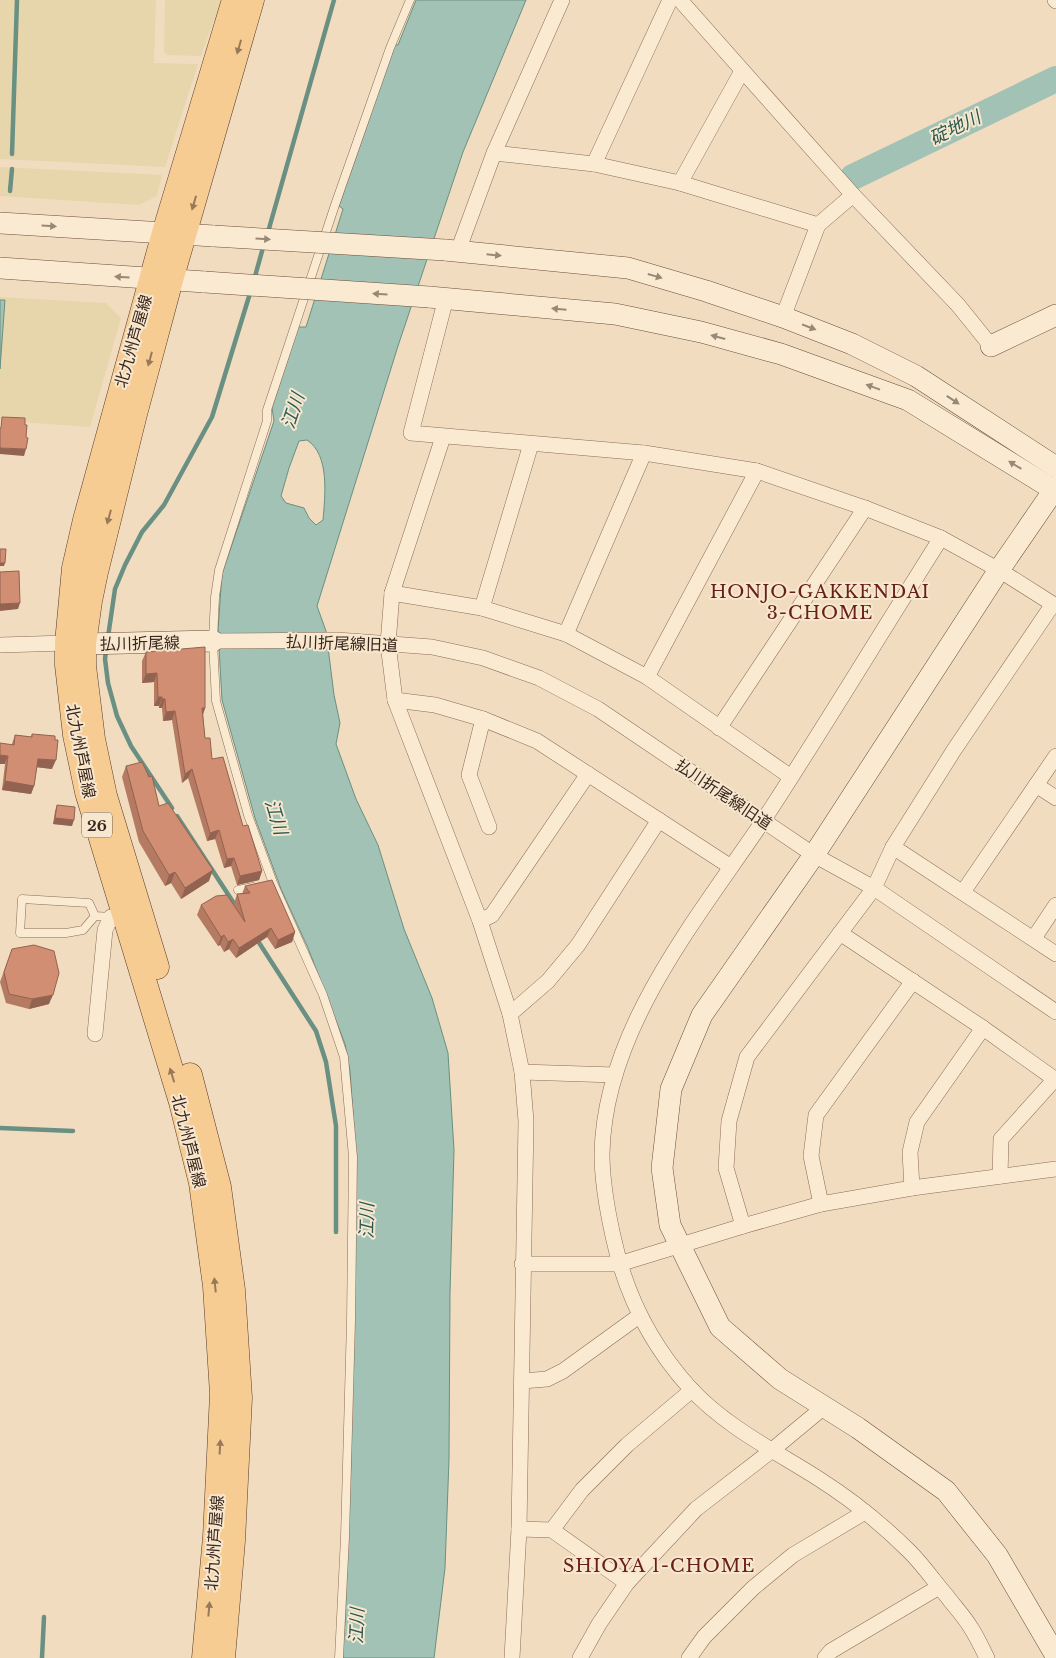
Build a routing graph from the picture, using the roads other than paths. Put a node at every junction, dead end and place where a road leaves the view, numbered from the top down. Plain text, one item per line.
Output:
1 (234, 0) edge
2 (252, 0) edge
3 (410, 0) edge
4 (562, 0) edge
5 (670, 0) edge
6 (680, 0) edge
7 (742, 71) junction
8 (494, 153) junction
9 (594, 164) junction
10 (680, 183) junction
11 (853, 195) junction
12 (0, 223) edge
13 (818, 225) junction
14 (174, 234) junction
15 (451, 251) junction
16 (0, 268) edge
17 (161, 280) junction
18 (437, 298) junction
19 (1056, 315) edge
20 (783, 317) junction
21 (991, 346) joint
22 (443, 437) junction
23 (532, 444) junction
24 (644, 453) junction
25 (1056, 467) edge
26 (756, 471) junction
27 (1055, 489) edge
28 (865, 508) junction
29 (941, 538) junction
30 (1000, 570) junction
31 (392, 593) junction
32 (1054, 605) edge
33 (482, 608) junction
34 (566, 634) junction
35 (216, 641) junction
36 (75, 644) junction
37 (388, 644) junction
38 (0, 645) edge
39 (647, 677) junction
40 (395, 700) junction
41 (483, 719) junction
42 (719, 728) junction
43 (1056, 756) edge
44 (588, 774) junction
45 (791, 777) junction
46 (1036, 785) junction
47 (1056, 798) edge
48 (659, 820) junction
49 (763, 820) junction
50 (489, 827) dead end
51 (894, 847) junction
52 (814, 855) junction
53 (731, 867) junction
54 (273, 883) junction
55 (874, 888) junction
56 (238, 890) dead end
57 (963, 892) junction
58 (1056, 905) edge
59 (95, 916) junction
60 (125, 916) junction
61 (480, 920) junction
62 (840, 933) junction
63 (1034, 938) junction
64 (1056, 954) edge
65 (913, 981) junction
66 (1056, 1012) edge
67 (510, 1014) junction
68 (983, 1028) junction
69 (95, 1034) dead end
70 (522, 1072) junction
71 (614, 1075) junction
72 (1055, 1080) edge
73 (1056, 1169) edge
74 (1000, 1176) junction
75 (912, 1188) junction
76 (821, 1204) junction
77 (743, 1226) junction
78 (680, 1244) junction
79 (522, 1264) junction
80 (619, 1264) junction
81 (639, 1316) junction
82 (522, 1381) junction
83 (692, 1390) junction
84 (824, 1407) junction
85 (771, 1451) junction
86 (865, 1512) junction
87 (519, 1529) junction
88 (552, 1530) junction
89 (626, 1583) junction
90 (939, 1587) junction
91 (1056, 1656) edge
92 (204, 1658) edge
93 (223, 1658) edge
94 (338, 1658) edge
95 (512, 1658) edge
96 (580, 1658) edge
97 (689, 1658) edge
98 (825, 1658) edge
99 (987, 1658) edge

1 - 14 main road, 北九州芦屋線 / 26
2 -> 14 main road, 北九州芦屋線 / 26
3 - 35 lane
4 - 8 street
5 - 9 street
6 - 7 street
7 - 10 street
7 - 11 street
8 - 9 street
8 - 15 street
9 - 10 street
10 - 13 street
11 - 13 street
11 - 21 street
12 -> 14 street
13 - 20 street
14 -> 15 street, bridge
14 - 17 main road, 北九州芦屋線 / 26
15 -> 20 street
17 -> 16 street
18 -> 17 street, bridge
17 - 36 main road, 北九州芦屋線 / 26
18 - 22 street
27 -> 18 street
19 - 21 street
20 -> 25 street
22 - 23 street
22 - 31 street
23 - 24 street
23 - 33 street
24 - 26 street
24 - 34 street
26 - 28 street
26 - 39 street
27 - 30 street
28 - 29 street
28 - 42 street
29 - 30 street
29 - 45 street
30 - 32 street
30 - 52 street
31 - 33 street
31 - 37 street
32 - 51 street
33 - 34 street
34 - 39 street
35 - 36 street, 払川折尾線
35 - 37 street, 払川折尾線旧道
35 - 54 lane
36 - 38 street
36 - 60 main road, 北九州芦屋線 / 26
37 - 40 street
37 - 49 street, 払川折尾線旧道
39 - 42 street
40 - 41 street
40 - 61 street
41 - 44 street
41 - 50 street
42 - 45 street
43 - 46 street
44 - 48 street
44 - 61 street
45 - 49 street
46 - 47 street
46 - 57 street
48 - 53 street
48 - 67 street
49 - 52 street, 払川折尾線旧道
49 - 53 street
51 - 55 street
51 - 57 street
52 - 55 street, 払川折尾線旧道
52 - 78 street
53 - 71 street
54 - 56 lane
54 - 94 lane
55 - 62 street
55 - 66 street, 払川折尾線旧道
57 - 63 street
58 - 63 street
59 - 59 lane
59 - 60 lane
60 - 69 street
92 -> 60 main road, 北九州芦屋線 / 26
60 - 93 main road, 北九州芦屋線 / 26
61 - 67 street
62 - 65 street
62 - 77 street
63 - 64 street
65 - 68 street
65 - 76 street
67 - 70 street
68 - 72 street
68 - 75 street
70 - 71 street
70 - 79 street
71 - 80 street
72 - 74 street
73 - 74 street
74 - 75 street
75 - 76 street
76 - 77 street
77 - 78 street
78 - 80 street
78 - 84 street
79 - 80 street
79 - 82 street
80 - 81 street
81 - 82 street
81 - 83 street
82 - 87 street
83 - 85 street
83 - 88 street
84 - 85 street
84 - 91 street
85 - 86 street
85 - 89 street
86 - 90 street
86 - 97 street
87 - 88 street
87 - 95 street
88 - 89 street
89 - 96 street
90 - 98 street
90 - 99 street

